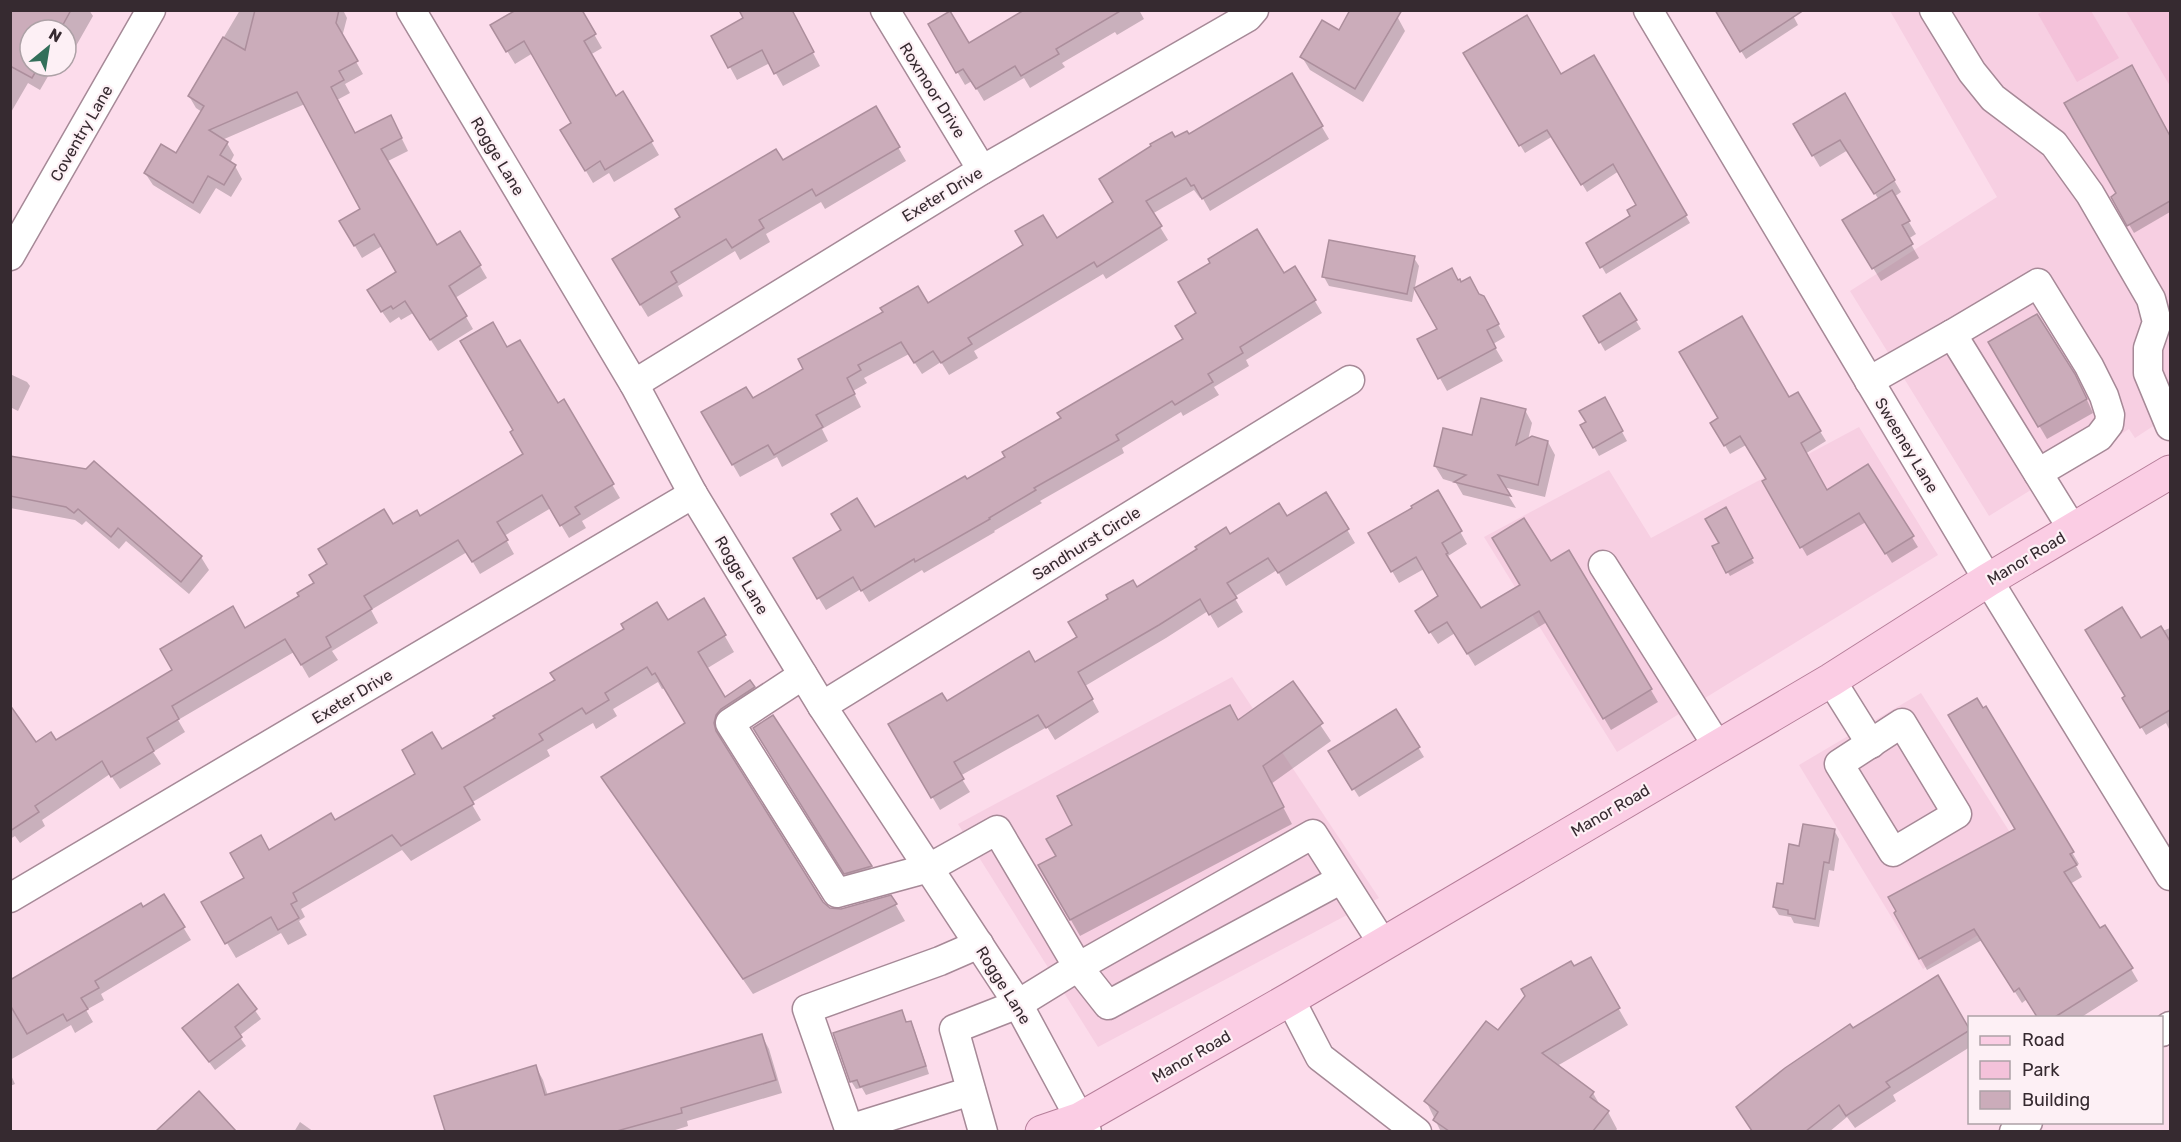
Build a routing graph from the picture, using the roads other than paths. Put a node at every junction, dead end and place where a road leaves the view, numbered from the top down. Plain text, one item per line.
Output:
1 (151, 10) edge
2 (411, 10) edge
3 (885, 10) edge
4 (1254, 10) edge
5 (1648, 10) edge
6 (1934, 10) edge
7 (982, 170) junction
8 (10, 256) edge
9 (1953, 334) junction
10 (1350, 380) dead end
11 (1869, 381) junction
12 (634, 384) junction
13 (2170, 426) edge
14 (2170, 472) edge
15 (2038, 473) junction
16 (693, 494) junction
17 (2073, 530) junction
18 (1604, 565) dead end
19 (1988, 580) junction
20 (803, 675) junction
21 (1831, 680) junction
22 (822, 706) junction
23 (1871, 744) dead end
24 (1718, 747) junction
25 (929, 868) junction
26 (2170, 876) edge
27 (1341, 880) junction
28 (10, 898) edge
29 (979, 944) junction
30 (1383, 944) junction
31 (1078, 967) junction
32 (1290, 999) junction
33 (1018, 1004) junction
34 (971, 1090) junction
35 (1084, 1125) edge
36 (850, 1130) edge
37 (983, 1131) edge
38 (1042, 1131) edge
39 (1417, 1131) edge

1 - 8 street, Coventry Lane
2 - 12 street, Rogge Lane
3 - 7 street, Roxmoor Drive
4 - 7 street, Exeter Drive
5 - 11 street, Sweeney Lane
6 - 13 street
7 - 12 street, Exeter Drive
9 - 11 street
9 - 15 street
9 - 15 street
10 - 22 street, Sandhurst Circle
11 - 19 street, Sweeney Lane
12 - 16 street, Rogge Lane
14 - 17 main road, Manor Road
15 - 17 street
16 - 20 street, Rogge Lane
16 - 28 street, Exeter Drive
17 - 19 main road, Manor Road
18 - 24 street
19 - 21 main road, Manor Road
19 - 26 street, Sweeney Lane
20 - 22 street, Rogge Lane
20 - 25 street
21 - 23 street
21 - 24 main road, Manor Road
22 - 25 street, Rogge Lane
24 - 30 main road, Manor Road
25 - 29 street, Rogge Lane
25 - 31 street
27 - 30 street
27 - 31 street
27 - 31 street
29 - 33 street, Rogge Lane
29 - 36 street
30 - 32 main road, Manor Road
31 - 33 street
32 - 35 main road, Manor Road
32 - 39 street
33 - 34 street
33 - 35 street, Rogge Lane
34 - 36 street
34 - 37 street
35 - 38 main road, Manor Road

